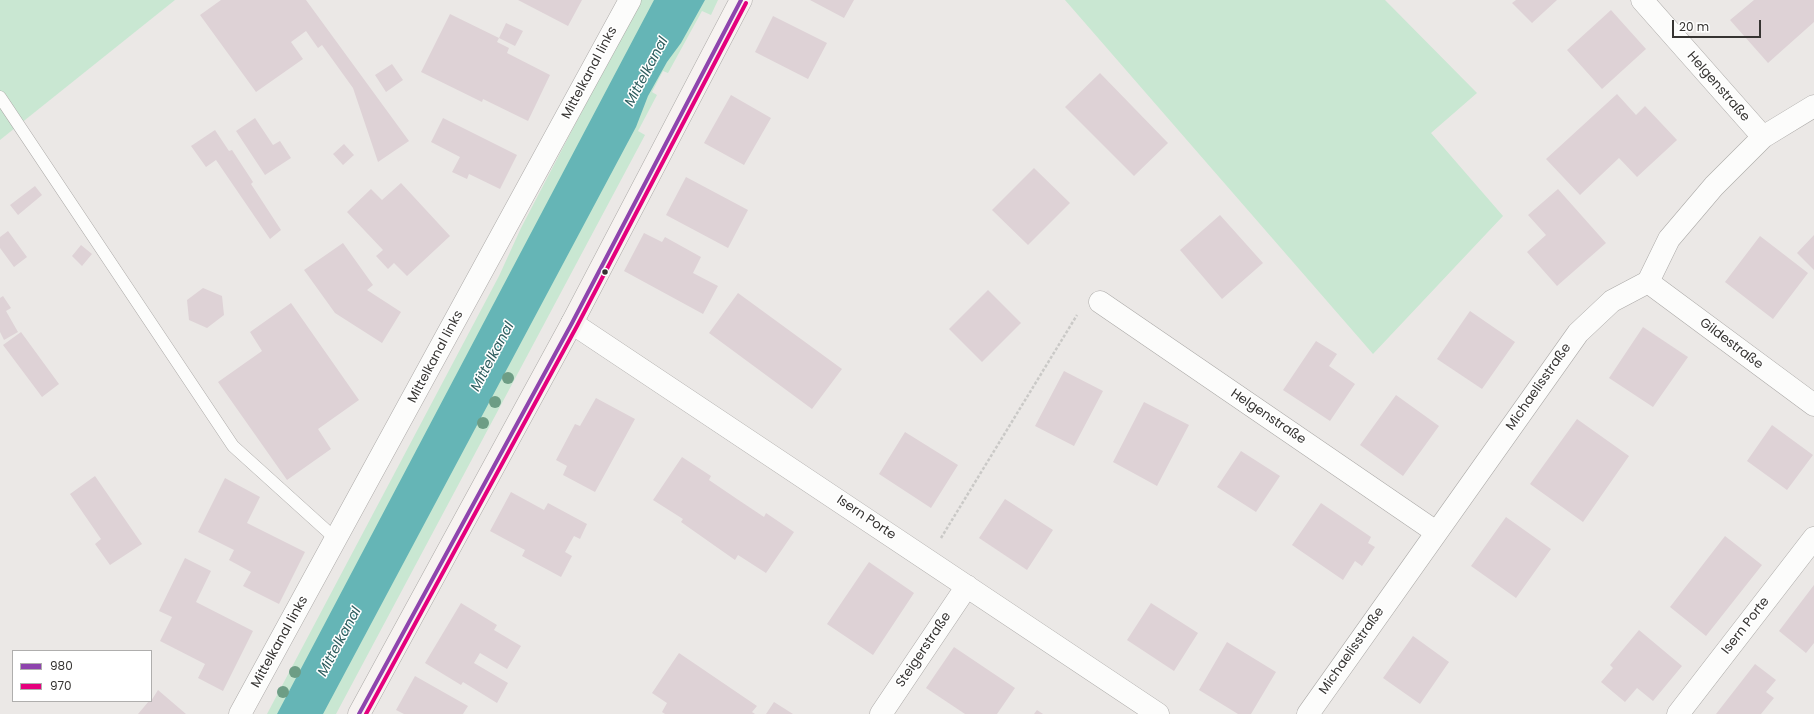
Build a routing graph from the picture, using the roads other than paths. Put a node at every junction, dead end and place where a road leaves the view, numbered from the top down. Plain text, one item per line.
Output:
1 (630, 0) edge
2 (741, 0) edge
3 (1642, 0) edge
4 (0, 97) edge
5 (1814, 106) edge
6 (1762, 137) junction
7 (1648, 282) junction
8 (1100, 302) road end
9 (572, 323) junction
10 (1814, 405) edge
11 (1436, 532) junction
12 (1814, 538) edge
13 (337, 540) junction
14 (967, 586) junction
15 (240, 714) edge
16 (359, 714) edge
17 (881, 714) edge
18 (1158, 714) edge
19 (1308, 714) edge
20 (1678, 714) edge

1 - 13 street, Mittelkanal links
2 - 9 main road
3 - 6 street, Helgenstraße
4 - 13 lane
5 - 6 street
6 - 7 street
7 - 10 street, Gildestraße
7 - 11 street, Michaelisstraße
8 - 11 street, Helgenstraße
9 - 14 street, Isern Porte
9 - 16 main road
11 - 19 street, Michaelisstraße
12 - 20 street, Isern Porte
13 - 15 street, Mittelkanal links
14 - 17 street, Steigerstraße
14 - 18 street, Isern Porte

